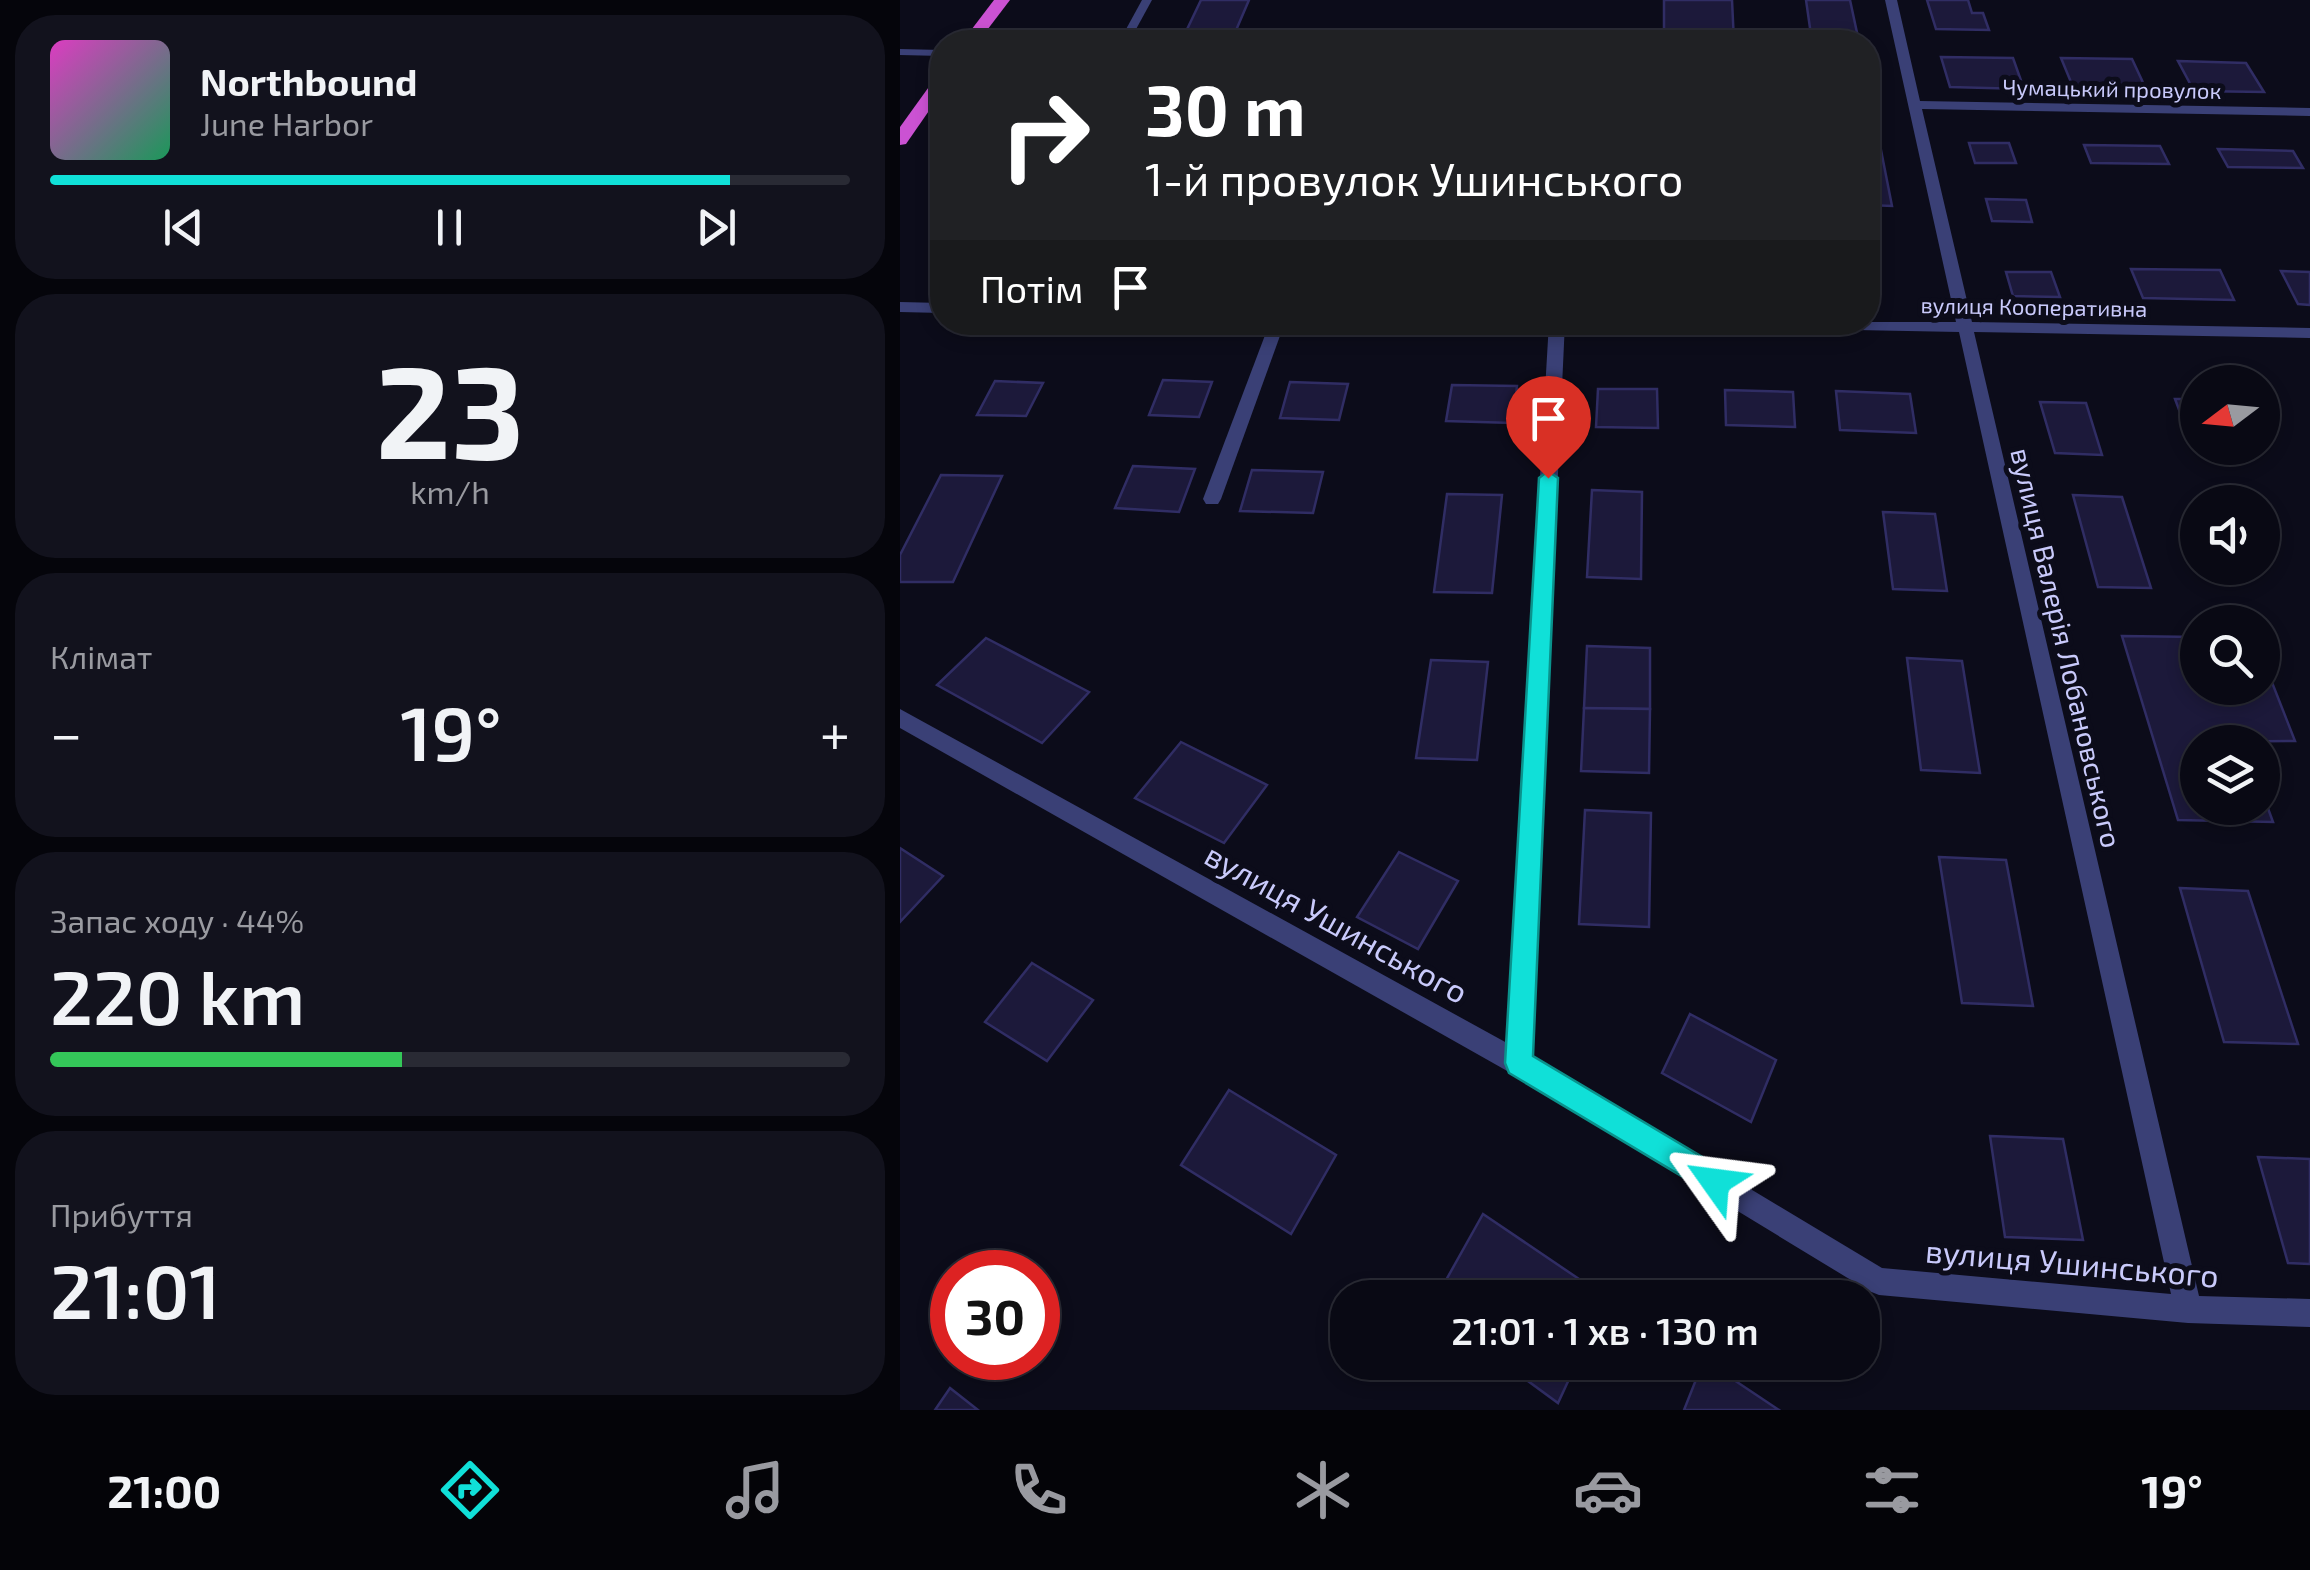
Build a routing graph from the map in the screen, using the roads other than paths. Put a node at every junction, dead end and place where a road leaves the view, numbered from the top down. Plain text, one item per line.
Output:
1 (1002, 0) edge
2 (1147, 0) edge
3 (1891, 0) edge
4 (979, 30) edge
5 (1131, 30) edge
6 (900, 52) edge
7 (930, 52) edge
8 (930, 97) edge
9 (1913, 105) junction
10 (2310, 112) edge
11 (900, 140) edge
12 (900, 307) edge
13 (930, 308) edge
14 (1880, 327) edge
15 (1964, 329) junction
16 (2310, 334) edge
17 (1273, 335) edge
18 (1555, 335) edge
19 (1212, 499) dead end
20 (900, 718) edge
21 (1518, 1063) junction
22 (2188, 1309) junction
23 (2310, 1313) edge

1 - 4 highway
2 - 5 lane
3 - 9 street, вулиця Валерія Лобановського
6 - 7 lane
8 - 11 highway
9 - 10 street, Чумацький провулок
9 - 15 street, вулиця Валерія Лобановського
12 - 13 street
14 - 15 street, вулиця Кооперативна
15 - 16 street, вулиця Кооперативна
15 - 22 street, вулиця Валерія Лобановського
17 - 19 street
18 - 21 street
20 - 21 street, вулиця Ушинського
21 - 22 street, вулиця Ушинського
22 - 23 street, вулиця Ушинського

